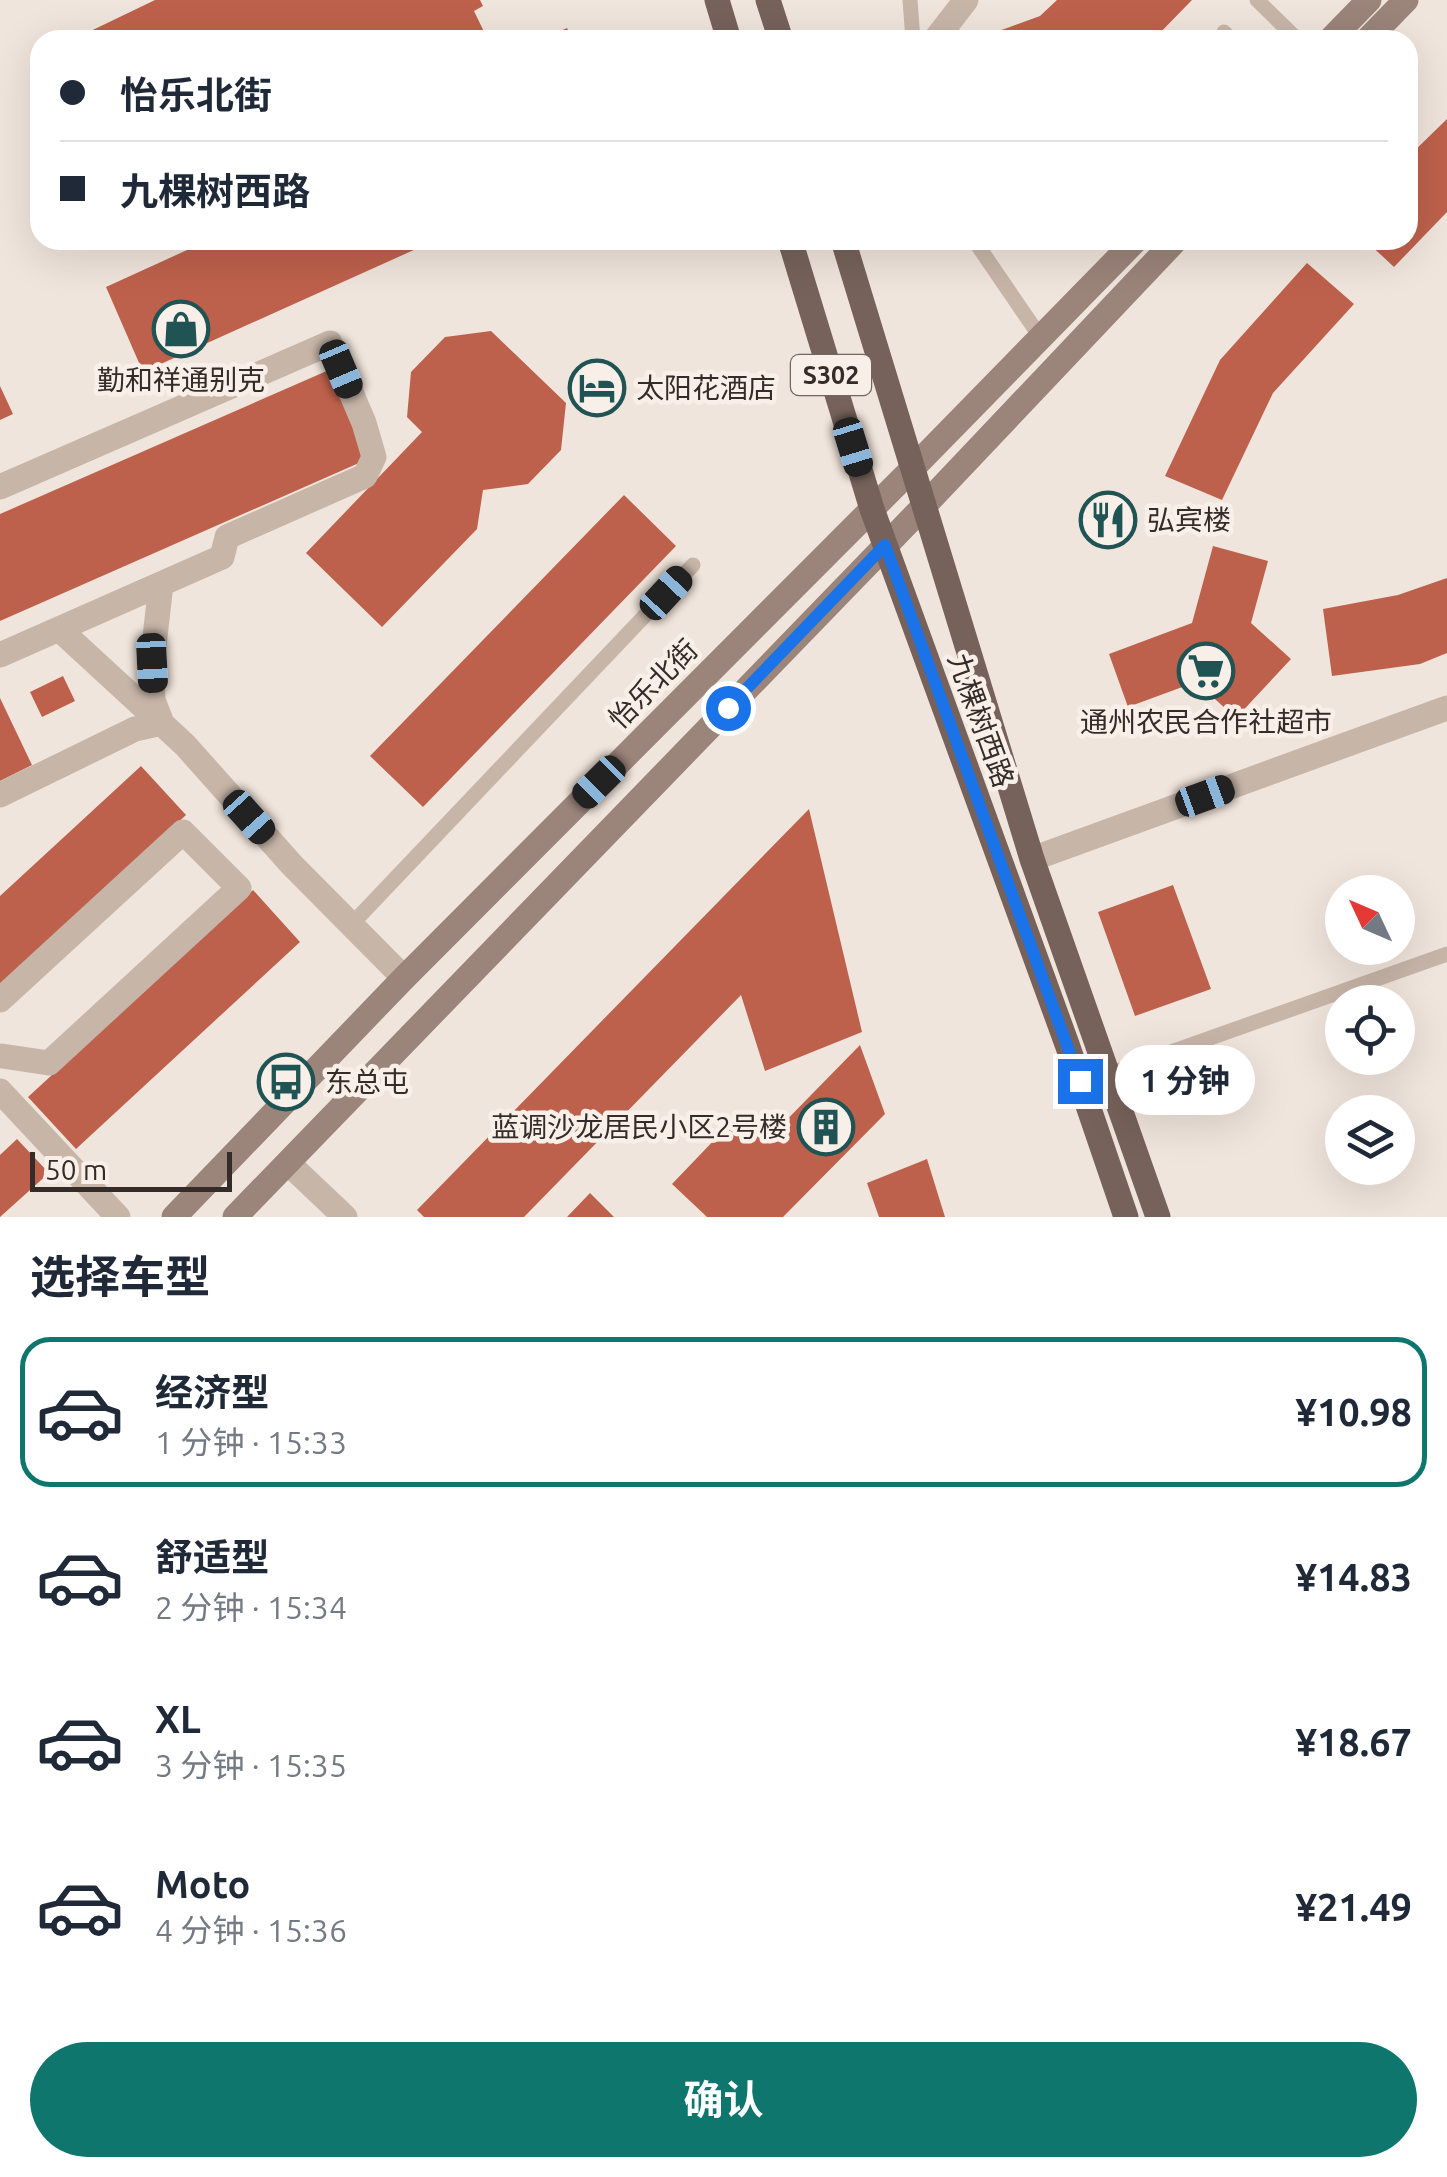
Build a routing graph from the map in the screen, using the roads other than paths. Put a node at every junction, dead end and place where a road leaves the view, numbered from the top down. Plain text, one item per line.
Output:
1 (717, 0) edge
2 (768, 0) edge
3 (910, 0) edge
4 (966, 0) edge
5 (1257, 0) edge
6 (1369, 0) edge
7 (1406, 0) edge
8 (726, 30) edge
9 (778, 30) edge
10 (913, 30) edge
11 (942, 30) edge
12 (1288, 30) edge
13 (1340, 30) edge
14 (1377, 30) edge
15 (793, 250) edge
16 (846, 250) edge
17 (981, 250) edge
18 (1126, 250) edge
19 (1167, 250) edge
20 (1041, 338) junction
21 (912, 469) junction
22 (0, 488) edge
23 (924, 506) junction
24 (872, 509) junction
25 (885, 545) junction
26 (693, 565) dead end
27 (162, 584) junction
28 (59, 629) junction
29 (0, 655) edge
30 (1447, 708) edge
31 (162, 723) junction
32 (0, 796) edge
33 (1032, 859) junction
34 (351, 926) junction
35 (1447, 954) edge
36 (404, 978) junction
37 (0, 1000) edge
38 (1, 1052) edge
39 (1109, 1074) junction
40 (0, 1090) edge
41 (288, 1163) junction
42 (118, 1217) edge
43 (174, 1217) edge
44 (236, 1217) edge
45 (345, 1217) edge
46 (1126, 1217) edge
47 (1158, 1217) edge

1 - 8 main road
2 - 9 main road
3 - 10 lane
4 - 11 street
5 - 12 lane
6 - 13 main road
7 - 14 main road
15 - 24 main road, 九棵树西路 / S302
16 - 21 main road, 九棵树西路 / S302
17 - 20 lane
18 - 20 main road, 怡乐北街
19 - 23 main road
20 - 21 main road, 怡乐北街
21 - 23 main road, 九棵树西路 / S302
21 - 24 main road, 怡乐北街
22 - 27 street
23 - 25 main road
23 - 33 main road, 九棵树西路 / S302
24 - 25 main road, 九棵树西路 / S302
24 - 36 main road, 怡乐北街
25 - 41 main road
25 - 46 main road, 九棵树西路 / S302
26 - 34 lane
27 - 28 street
27 - 31 street
28 - 29 street
28 - 31 street
30 - 33 street
31 - 32 street
31 - 34 street
33 - 39 main road, 九棵树西路 / S302
34 - 36 street
35 - 39 lane
36 - 43 main road, 怡乐北街
37 - 38 street
39 - 47 main road, 九棵树西路 / S302
40 - 42 street
41 - 44 main road
41 - 45 street

